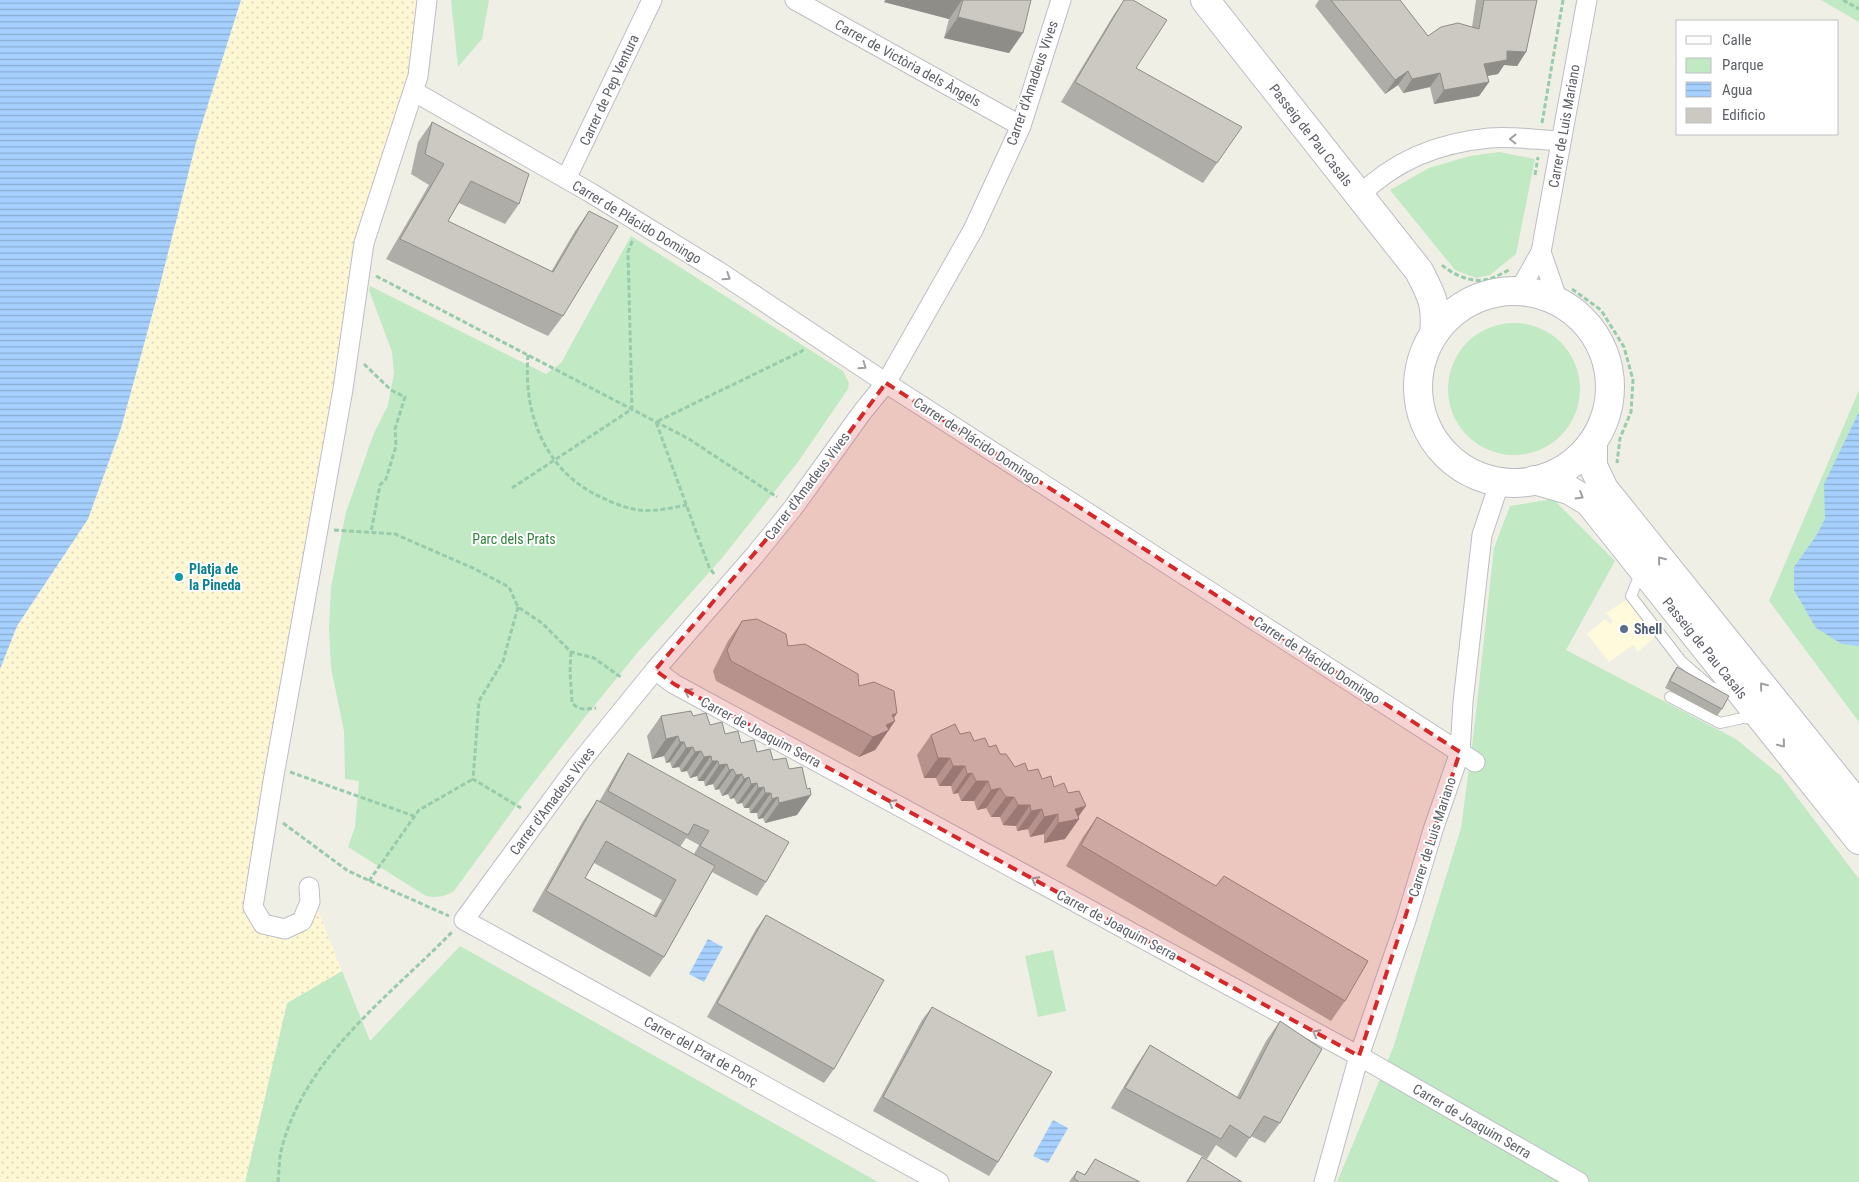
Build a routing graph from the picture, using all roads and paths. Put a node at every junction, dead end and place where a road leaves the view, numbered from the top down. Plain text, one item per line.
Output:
1 (427, 0) edge
2 (652, 0) edge
3 (795, 0) edge
4 (1061, 0) edge
5 (1205, 0) edge
6 (1587, 0) edge
7 (1843, 0) edge
8 (1859, 8) edge
9 (413, 91) junction
10 (1021, 126) junction
11 (1561, 141) junction
12 (566, 179) junction
13 (1359, 196) junction
14 (634, 234) dead end
15 (1541, 252) junction
16 (360, 267) junction
17 (1419, 270) junction
18 (1519, 291) junction
19 (1564, 294) junction
20 (1474, 300) junction
21 (1434, 334) junction
22 (807, 344) dead end
23 (349, 350) junction
24 (528, 355) junction
25 (886, 383) junction
26 (632, 409) junction
27 (656, 422) junction
28 (1593, 442) junction
29 (555, 460) junction
30 (1618, 466) dead end
31 (1534, 480) junction
32 (1499, 484) junction
33 (512, 488) dead end
34 (777, 497) dead end
35 (687, 505) junction
36 (318, 529) junction
37 (371, 532) junction
38 (714, 574) dead end
39 (518, 607) junction
40 (571, 652) junction
41 (655, 670) junction
42 (622, 678) dead end
43 (1670, 697) dead end
44 (596, 708) dead end
45 (1763, 720) junction
46 (1468, 757) junction
47 (276, 767) junction
48 (473, 779) junction
49 (1859, 806) edge
50 (521, 808) dead end
51 (268, 812) junction
52 (414, 816) junction
53 (1859, 840) edge
54 (369, 880) junction
55 (309, 887) dead end
56 (464, 920) junction
57 (1359, 1056) junction
58 (278, 1182) edge
59 (938, 1182) edge
60 (1324, 1182) edge
61 (1579, 1182) edge

1 - 9 street
2 - 12 street, Carrer de Pep Ventura
3 - 10 street, Carrer de Victòria dels Àngels
4 - 10 street, Carrer d'Amadeus Vives
5 - 13 street, Passeig de Pau Casals
6 - 11 street, Carrer de Luis Mariano
7 - 8 path
9 - 12 street, Carrer de Plácido Domingo
9 - 16 street
10 - 25 street, Carrer d'Amadeus Vives
11 -> 13 street
11 - 15 street, Carrer de Luis Mariano
12 -> 25 street, Carrer de Plácido Domingo
13 - 17 street, Passeig de Pau Casals
14 - 26 path
15 - 18 street, Carrer de Luis Mariano
15 - 19 street, Carrer de Luis Mariano
16 - 23 street
16 - 24 path
17 - 20 street, Passeig de Pau Casals
17 - 21 street, Passeig de Pau Casals
18 - 19 street
18 - 20 street
19 - 28 street
19 - 30 path
20 - 21 street
21 - 32 street
22 - 27 path
23 - 36 street
23 - 37 path
24 - 26 path
24 - 29 path
25 - 41 street, Carrer d'Amadeus Vives
25 - 46 street, Carrer de Plácido Domingo
26 - 27 path
26 - 29 path
27 - 34 path
27 - 35 path
28 - 31 street
49 -> 28 street, Passeig de Pau Casals
29 - 33 path
29 - 35 path
31 - 32 street
31 -> 45 street, Passeig de Pau Casals
32 - 46 street, Carrer de Luis Mariano
35 - 38 path
36 - 37 path
36 - 47 street
37 - 39 path
39 - 40 path
39 - 48 path
40 - 42 path
40 - 44 path
41 - 56 street, Carrer d'Amadeus Vives
57 -> 41 street, Carrer de Joaquim Serra
43 - 45 lane
45 -> 53 street, Passeig de Pau Casals
46 - 57 street, Carrer de Luis Mariano
47 - 51 street
47 - 52 path
48 - 50 path
48 - 52 path
51 - 54 path
51 - 55 street
52 - 54 path
54 - 56 path
56 - 58 path
56 - 59 street, Carrer del Prat de Ponç
57 - 60 street, Carrer de Luis Mariano
57 - 61 street, Carrer de Joaquim Serra

